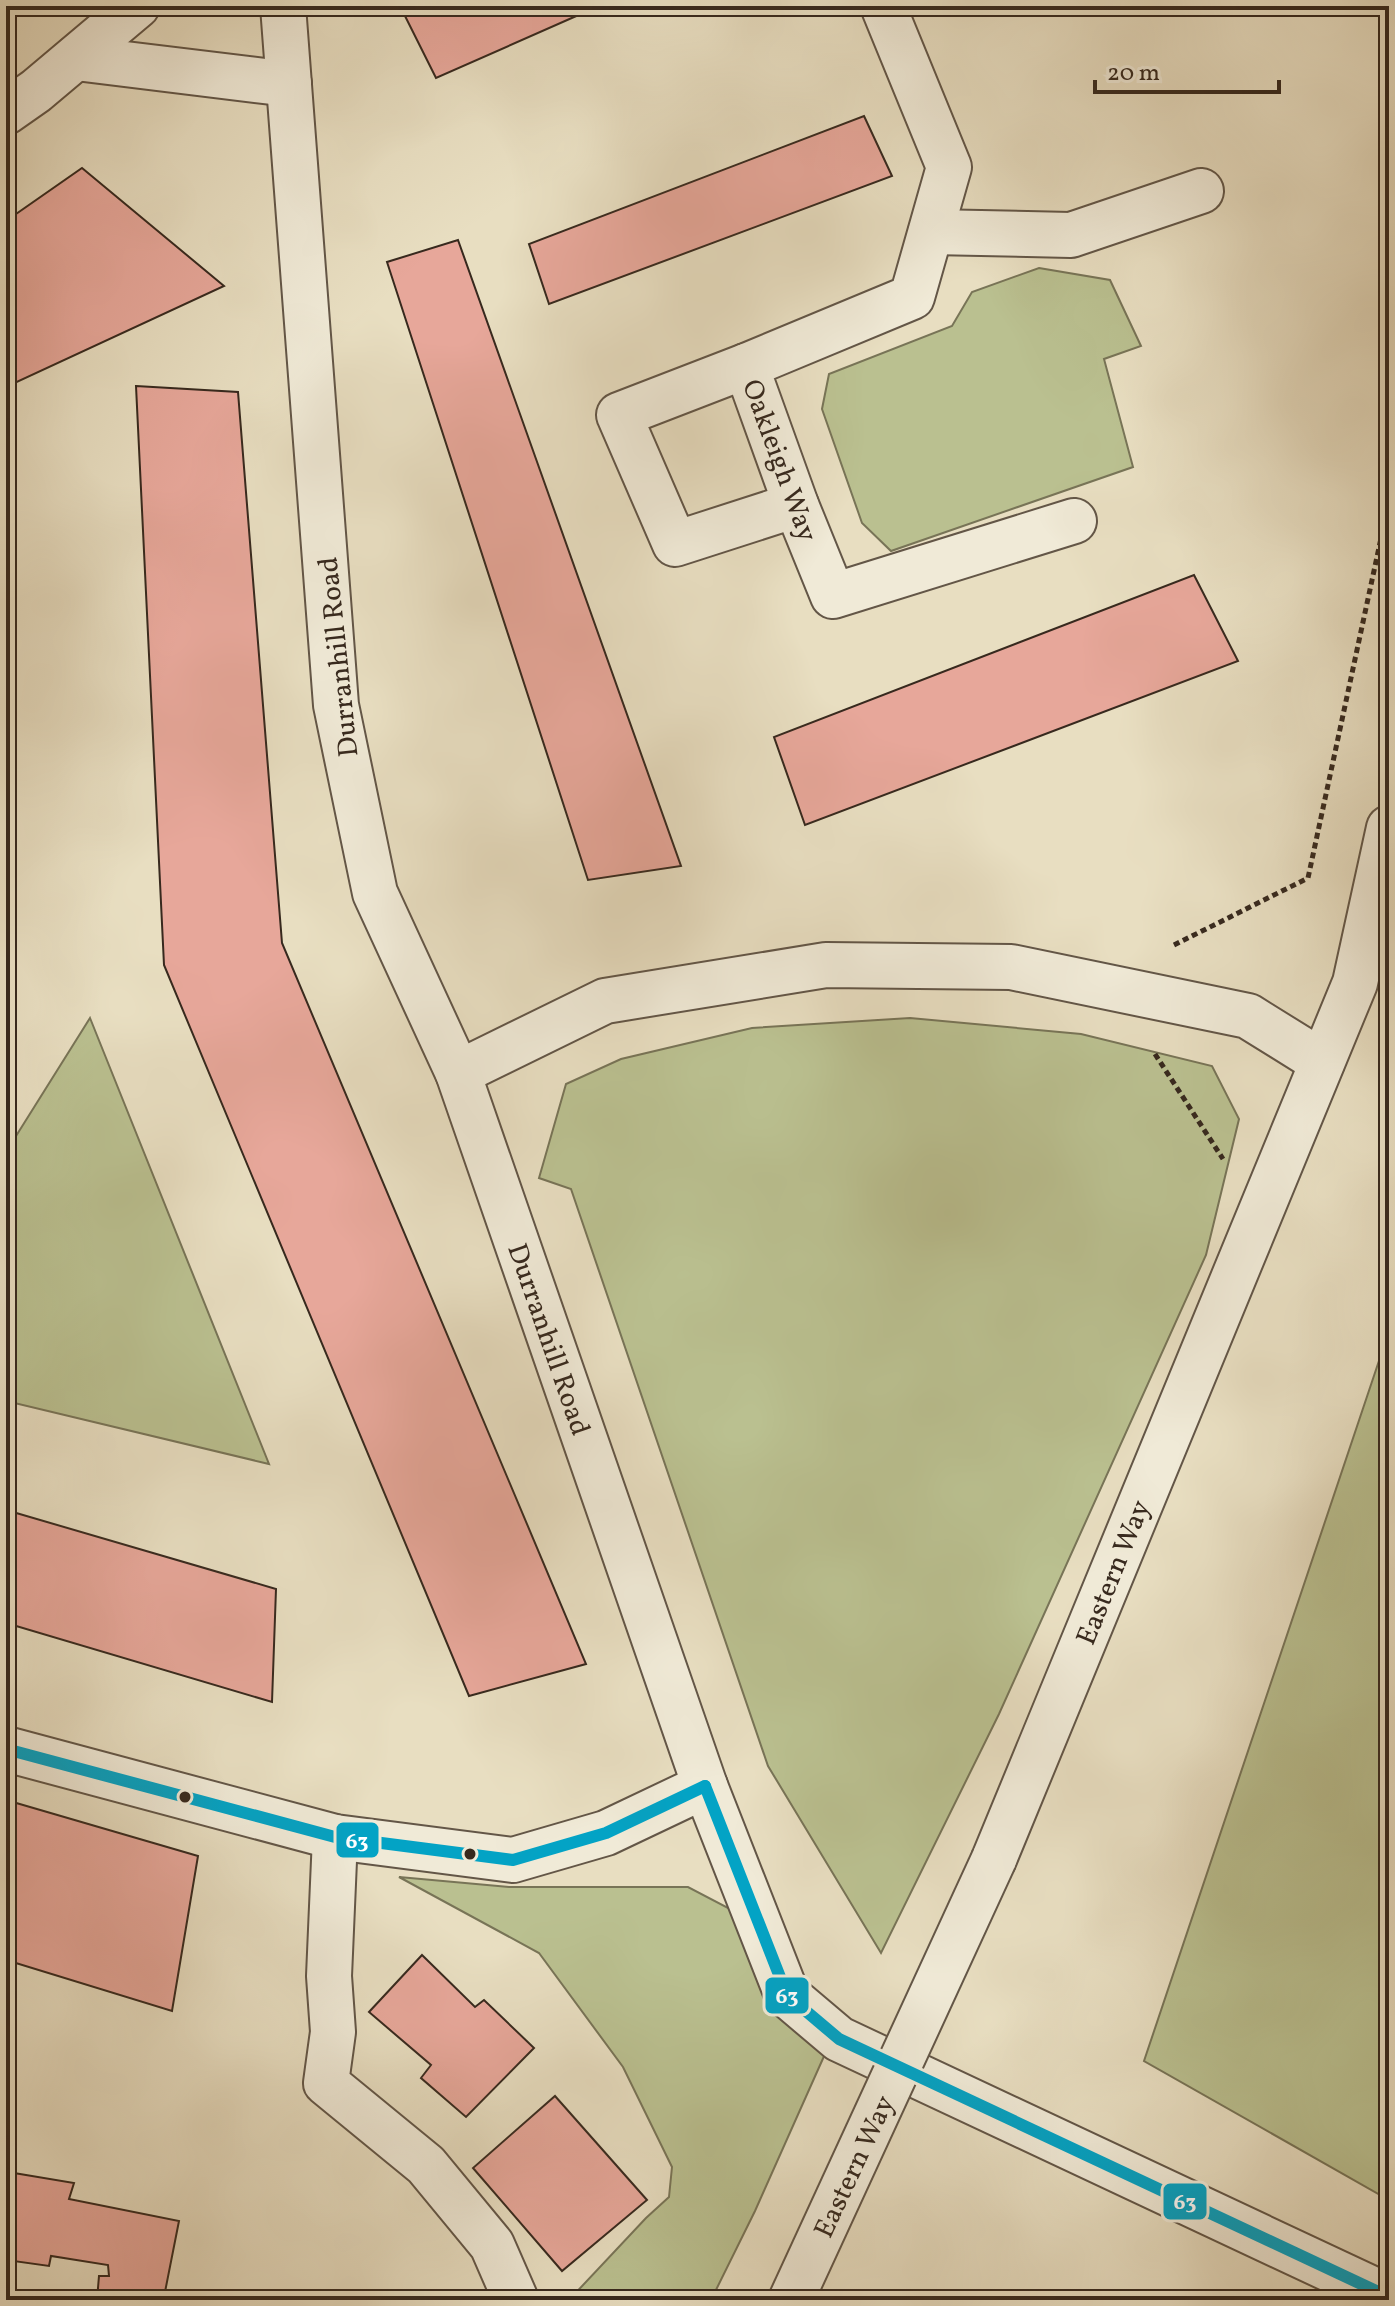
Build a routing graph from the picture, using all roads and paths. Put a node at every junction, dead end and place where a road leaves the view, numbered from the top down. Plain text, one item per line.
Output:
1 (137, 6) edge
2 (283, 6) edge
3 (883, 6) edge
4 (76, 58) junction
5 (289, 84) junction
6 (6, 112) edge
7 (1201, 191) dead end
8 (931, 232) junction
9 (746, 366) junction
10 (1389, 501) edge
11 (796, 505) junction
12 (1074, 521) dead end
13 (1389, 828) edge
14 (1155, 996) junction
15 (1322, 1062) junction
16 (458, 1073) junction
17 (1228, 1166) dead end
18 (6, 1749) edge
19 (705, 1786) junction
20 (335, 1837) junction
21 (1389, 2297) edge
22 (516, 2300) edge
23 (791, 2300) edge

1 - 4 street
2 - 5 street, Durranhill Road
3 - 8 street, Oakleigh Way
4 - 5 street
4 - 6 street
5 - 16 street, Durranhill Road
7 - 8 street
8 - 9 street, Oakleigh Way
9 - 11 street, Oakleigh Way
9 - 11 street
10 - 14 path
11 - 12 street, Oakleigh Way
13 - 15 street, Eastern Way
14 - 15 street
14 - 16 street
14 - 17 path
15 - 23 street, Eastern Way, bridge
16 - 19 street, Durranhill Road
18 - 20 street
19 - 20 street
19 - 21 street, Durranhill Road
20 - 22 street

